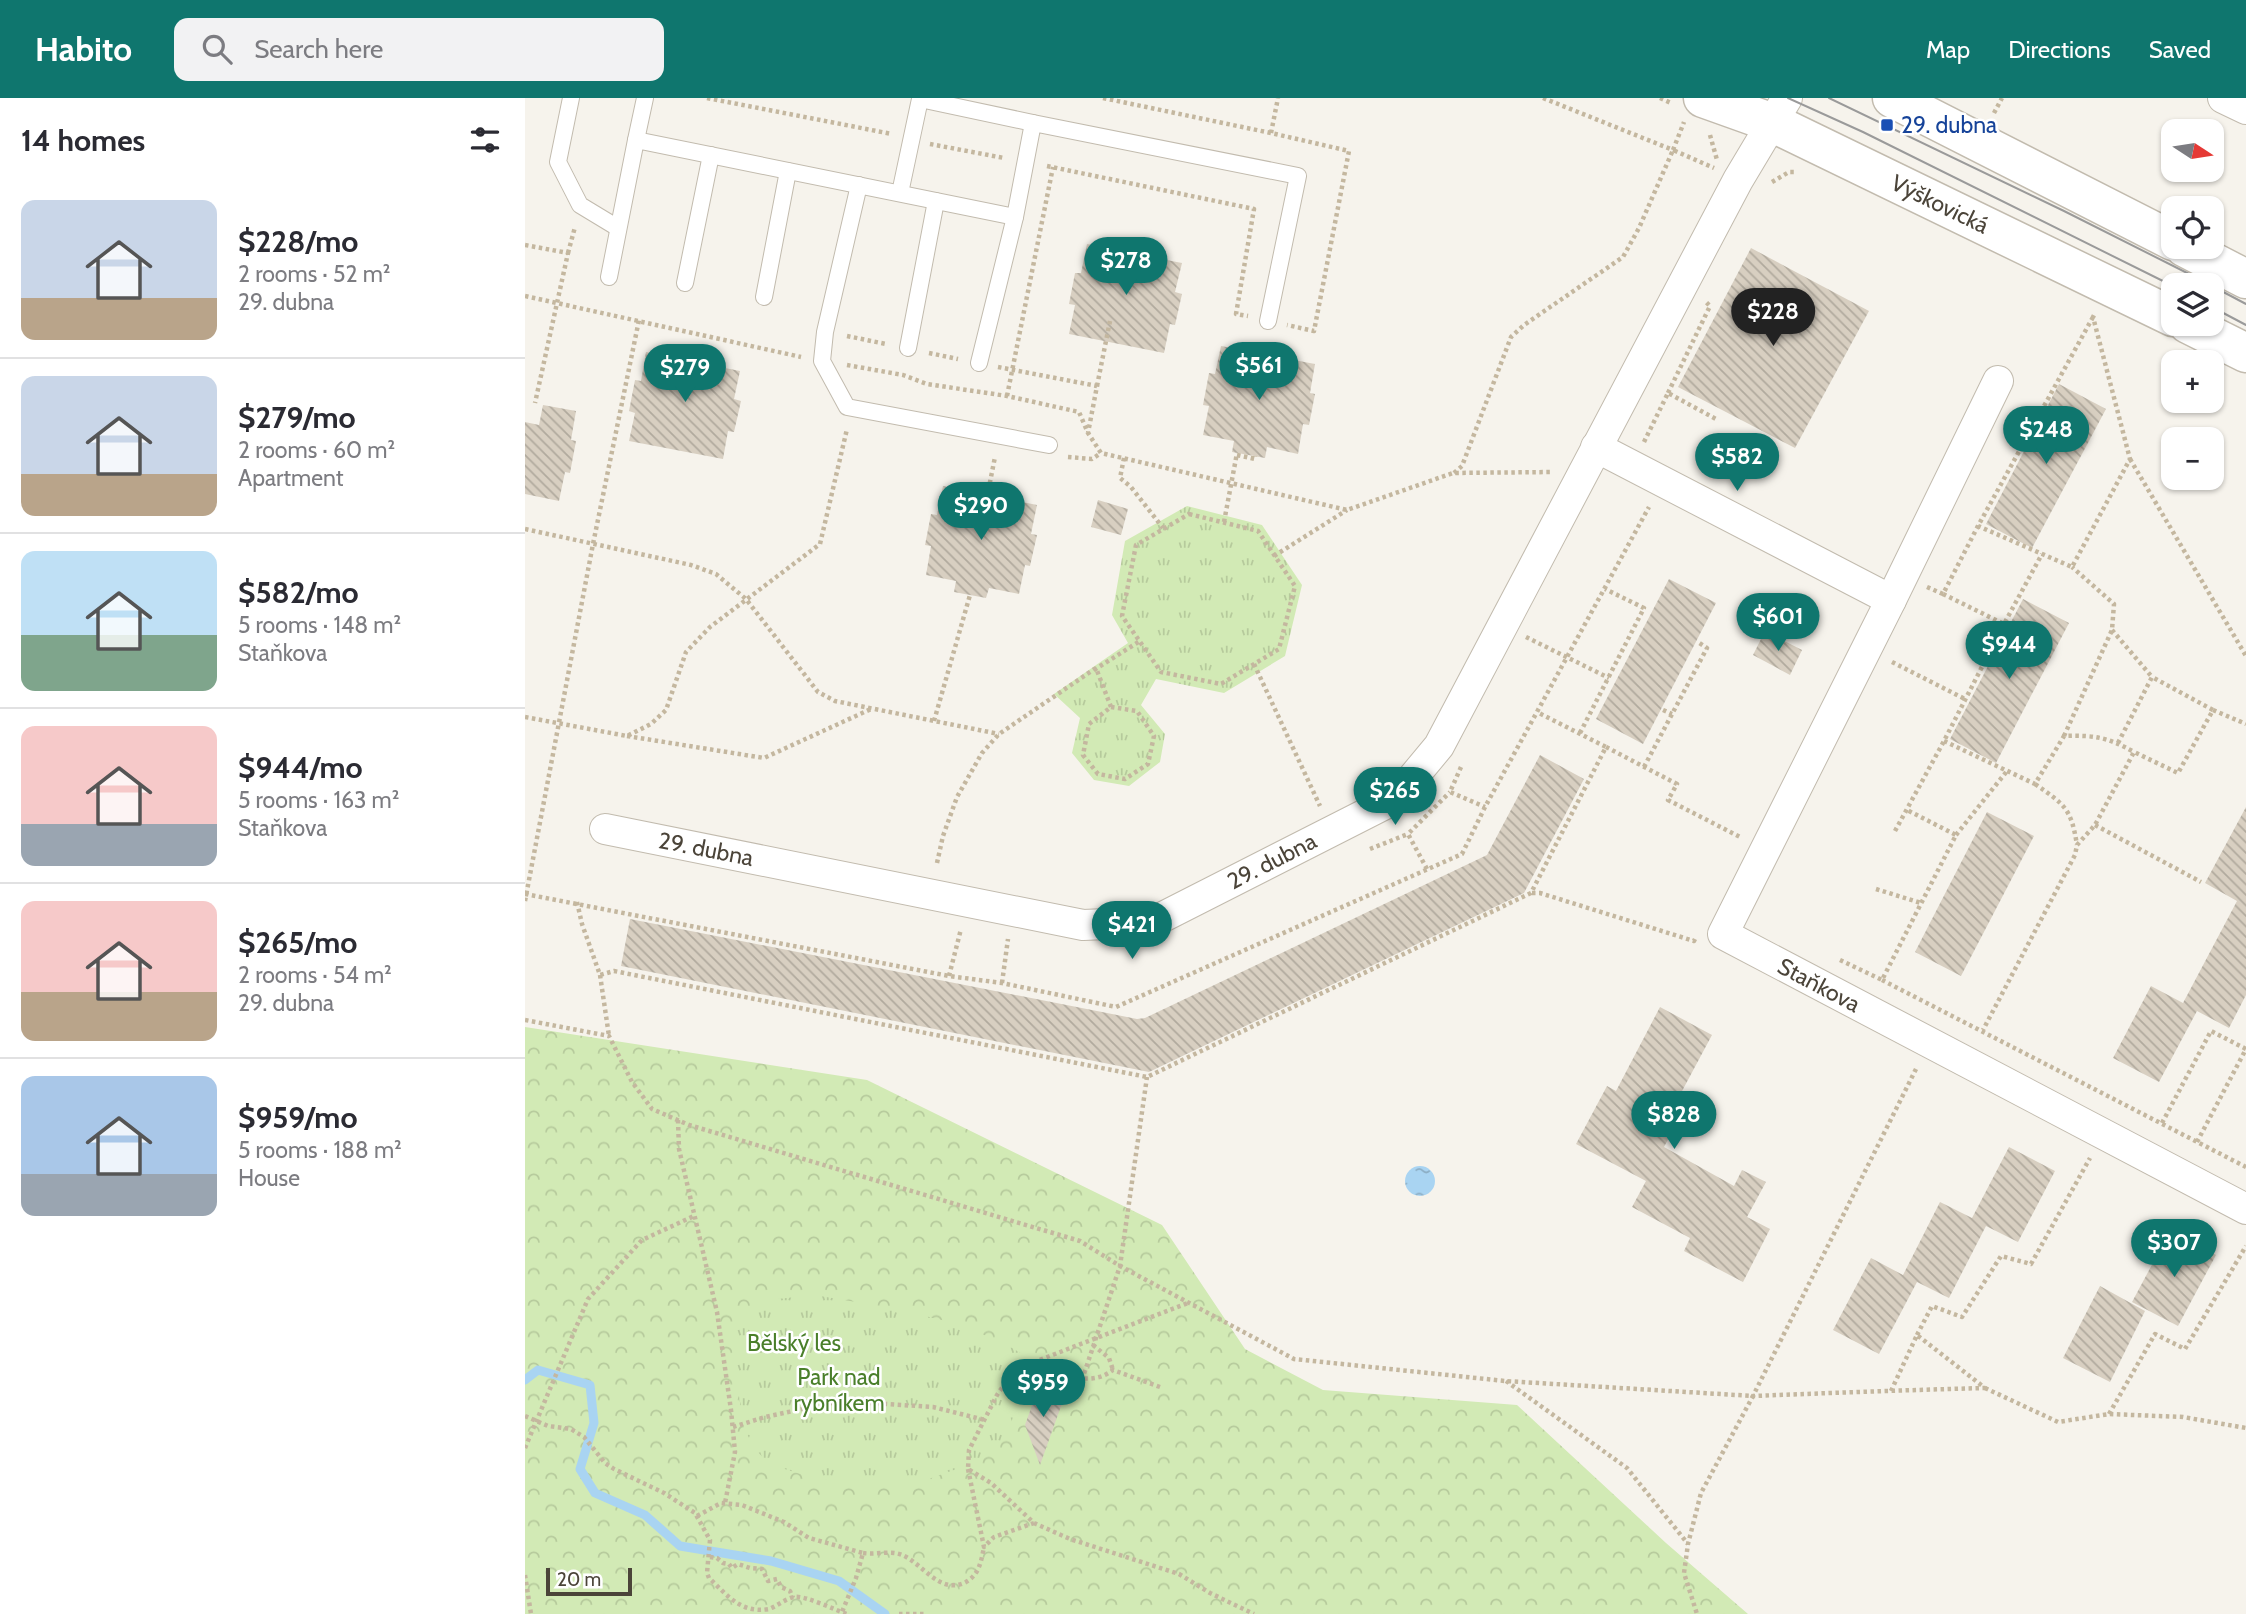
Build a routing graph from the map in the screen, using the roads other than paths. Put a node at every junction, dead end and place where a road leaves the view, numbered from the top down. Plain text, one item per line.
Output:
1 (571, 98) edge
2 (645, 98) edge
3 (1703, 98) edge
4 (1892, 98) edge
5 (2223, 98) edge
6 (2246, 109) edge
7 (1780, 111) edge
8 (1034, 123) junction
9 (636, 140) junction
10 (711, 155) junction
11 (788, 171) junction
12 (859, 185) junction
13 (900, 193) junction
14 (936, 201) junction
15 (1015, 216) junction
16 (618, 228) junction
17 (2161, 235) edge
18 (2207, 259) edge
19 (608, 277) dead end
20 (2246, 279) edge
21 (685, 283) dead end
22 (764, 297) dead end
23 (2161, 311) edge
24 (1268, 321) road end
25 (2212, 336) edge
26 (908, 348) dead end
27 (2246, 353) edge
28 (978, 363) dead end
29 (1998, 381) dead end
30 (1049, 445) dead end
31 (1596, 447) junction
32 (1896, 589) junction
33 (605, 829) dead end
34 (2246, 1209) edge

1 - 16 lane
2 - 9 lane
3 - 7 street, Výškovická
4 - 17 street
5 - 6 street
7 - 23 street, Výškovická
7 - 31 street, 29. dubna
8 - 13 lane
8 - 15 lane
8 - 24 lane
9 - 10 lane
9 - 16 lane
10 - 11 lane
10 - 21 lane
11 - 12 lane
11 - 22 lane
12 - 13 lane
12 - 30 lane
13 - 14 lane
14 - 15 lane
14 - 26 lane
15 - 28 lane
16 - 19 lane
18 - 20 street
25 - 27 street
29 - 32 street, Staňkova
31 - 32 street
31 - 33 street, 29. dubna
32 - 34 street, Staňkova

